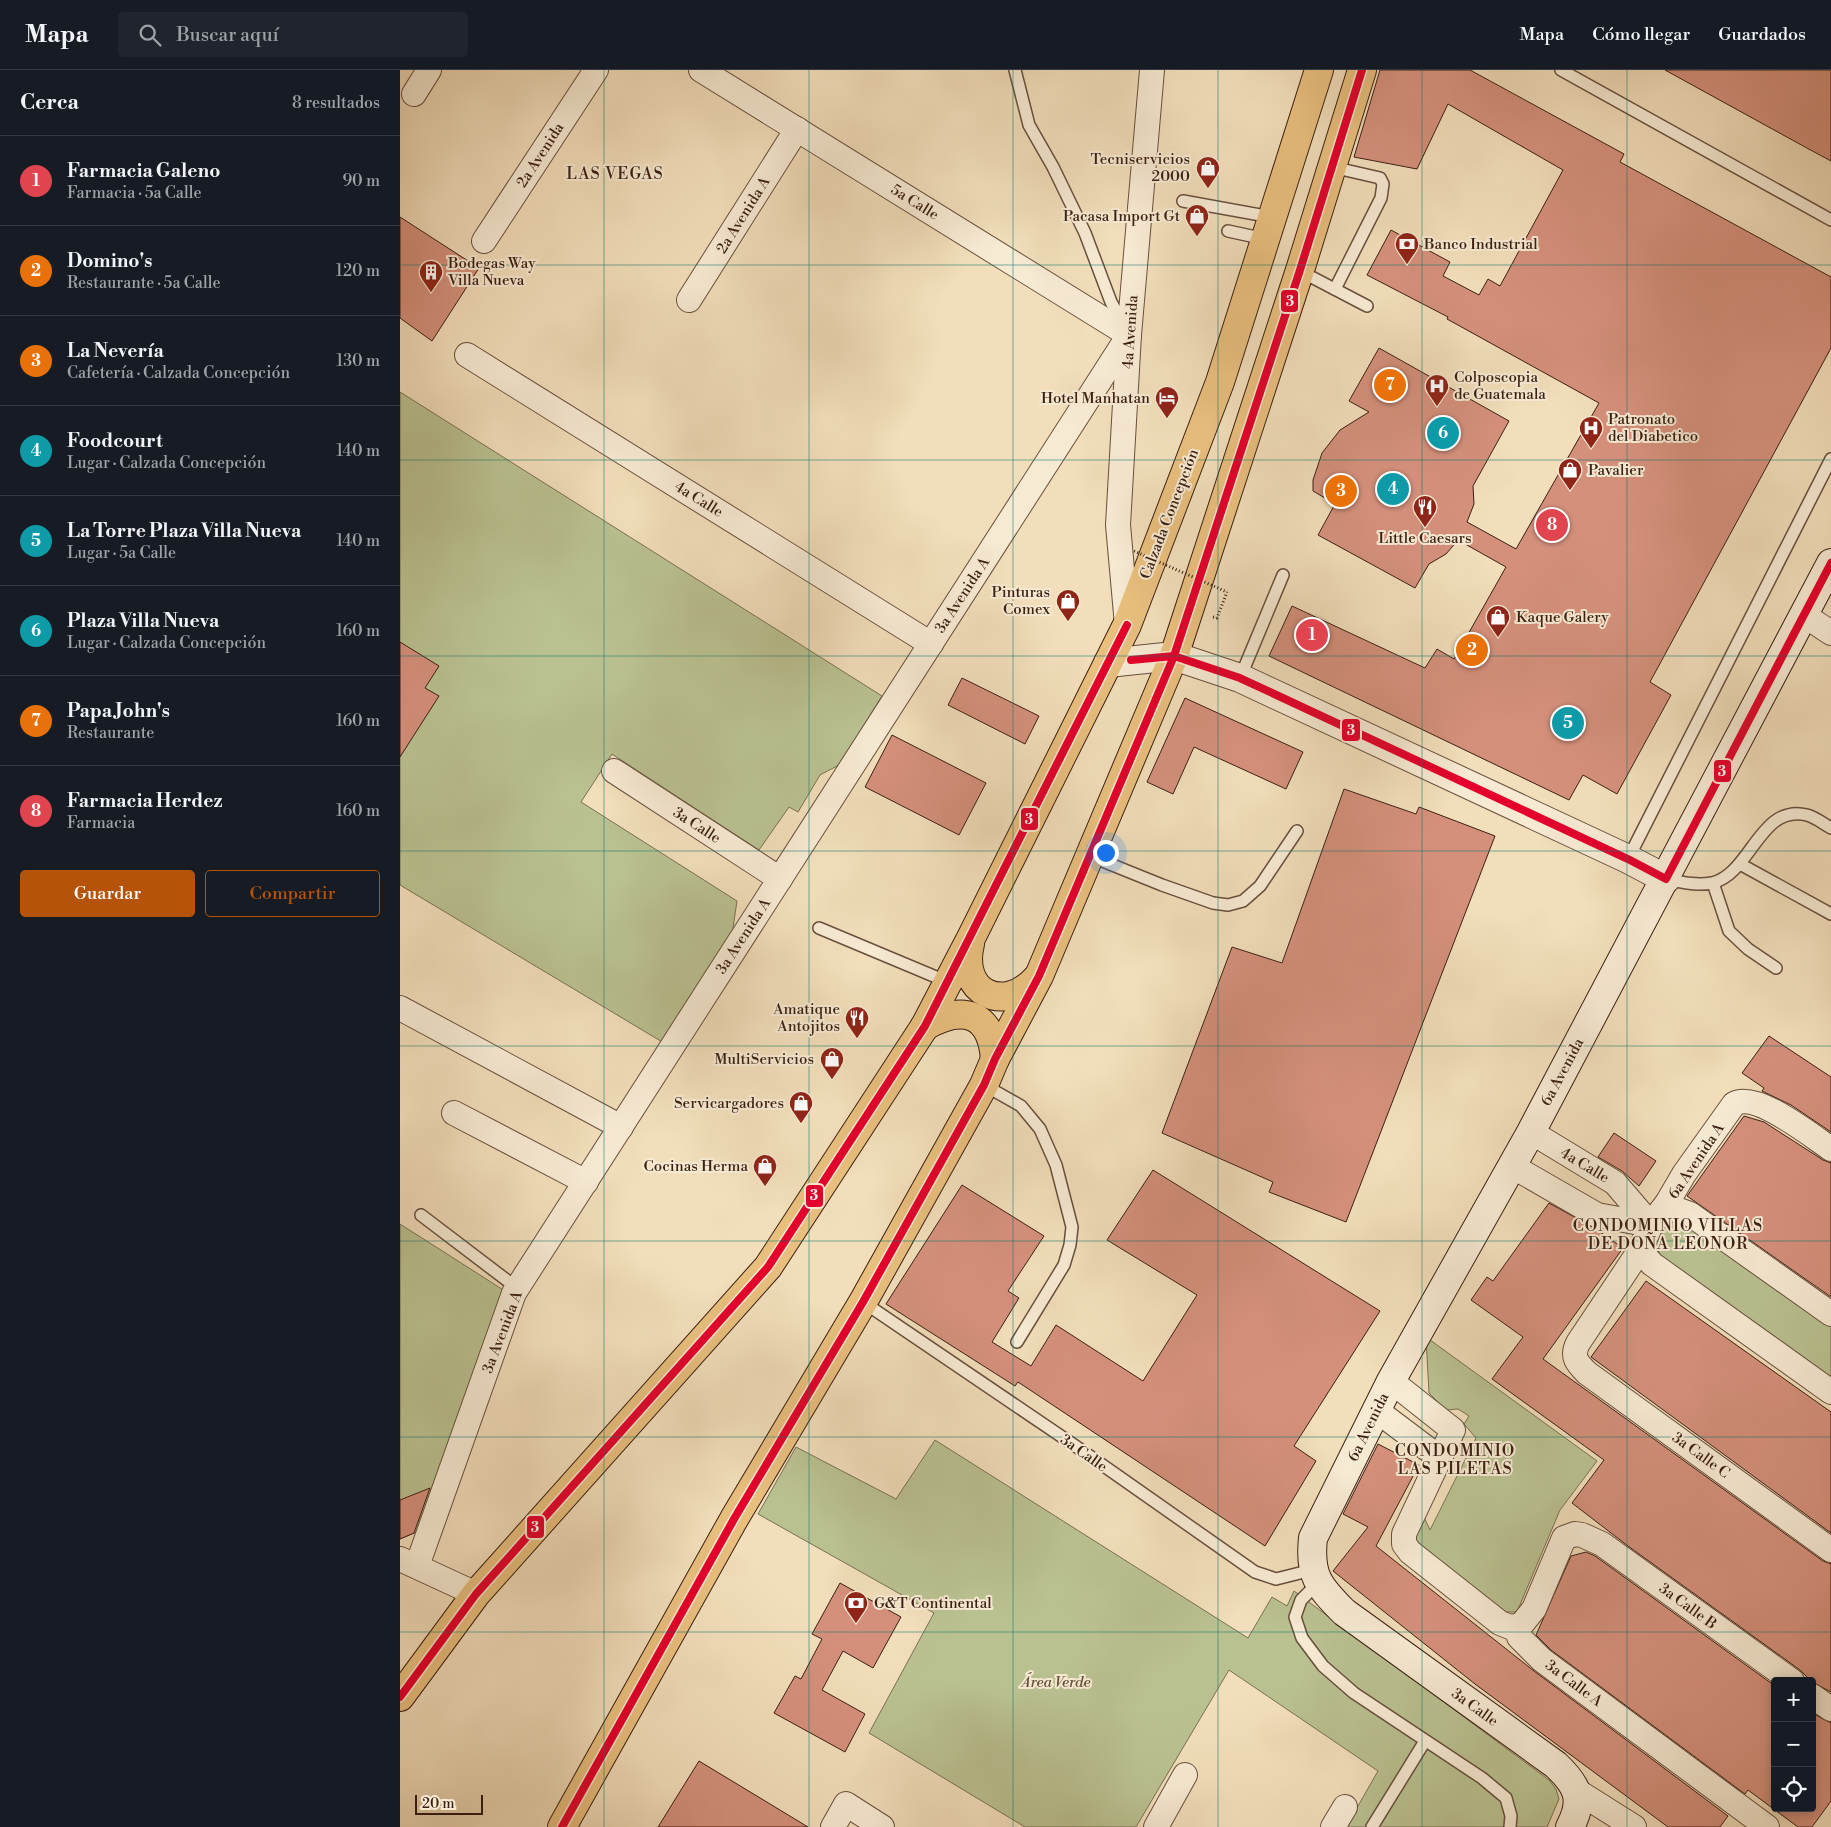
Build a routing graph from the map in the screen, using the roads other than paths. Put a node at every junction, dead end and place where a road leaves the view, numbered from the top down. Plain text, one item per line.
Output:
1 (429, 70) edge
2 (596, 70) edge
3 (701, 70) edge
4 (1015, 70) edge
5 (1152, 70) edge
6 (1318, 70) edge
7 (1362, 70) edge
8 (1561, 70) edge
9 (414, 94) dead end
10 (796, 129) junction
11 (1332, 167) junction
12 (1183, 201) dead end
13 (1831, 220) edge
14 (1269, 228) junction
15 (1228, 231) dead end
16 (484, 241) dead end
17 (1300, 270) junction
18 (1335, 289) junction
19 (689, 300) dead end
20 (1367, 306) dead end
21 (1129, 335) junction
22 (467, 355) dead end
23 (1831, 459) edge
24 (1831, 564) edge
25 (1283, 575) dead end
26 (1804, 615) junction
27 (1127, 624) junction
28 (1831, 633) edge
29 (931, 644) junction
30 (1174, 656) junction
31 (1108, 662) junction
32 (1240, 678) junction
33 (614, 771) dead end
34 (1831, 828) edge
35 (1297, 831) dead end
36 (1090, 856) junction
37 (1628, 859) junction
38 (1740, 864) junction
39 (780, 879) junction
40 (1666, 879) junction
41 (1713, 883) junction
42 (1831, 914) edge
43 (819, 928) dead end
44 (971, 938) junction
45 (1776, 968) dead end
46 (1039, 976) junction
47 (948, 982) junction
48 (400, 1008) edge
49 (925, 1026) junction
50 (995, 1059) junction
51 (984, 1085) junction
52 (454, 1113) dead end
53 (621, 1127) junction
54 (1531, 1132) junction
55 (1831, 1149) edge
56 (1512, 1166) junction
57 (586, 1182) junction
58 (421, 1215) dead end
59 (1656, 1218) junction
60 (1640, 1250) junction
61 (518, 1288) junction
62 (863, 1302) junction
63 (1831, 1314) edge
64 (1017, 1342) dead end
65 (1574, 1357) joint
66 (1391, 1381) junction
67 (1831, 1392) edge
68 (1376, 1410) junction
69 (1440, 1459) junction
70 (1831, 1550) edge
71 (408, 1562) edge
72 (1315, 1577) junction
73 (476, 1594) junction
74 (1522, 1625) junction
75 (1787, 1677) edge
76 (400, 1697) edge
77 (1816, 1699) edge
78 (1831, 1709) edge
79 (1425, 1740) junction
80 (1185, 1775) dead end
81 (1577, 1791) junction
82 (562, 1827) edge
83 (833, 1827) edge
84 (882, 1827) edge
85 (1156, 1827) edge
86 (1372, 1827) edge
87 (1510, 1827) edge
88 (1570, 1827) edge
89 (1634, 1827) edge
90 (1767, 1827) edge

1 - 9 street
2 - 16 street, 2a Avenida
3 - 10 street, 5a Calle
4 - 21 lane
5 - 21 street, 4a Avenida
6 - 14 main road, Calzada Concepción
7 - 11 main road
8 - 13 lane
10 - 19 street, 2a Avenida A
10 - 21 street, 5a Calle
11 - 17 main road
11 - 18 lane
12 - 14 lane
14 - 15 lane
14 - 27 main road, Calzada Concepción
17 - 18 lane
17 - 30 main road
18 - 20 lane
21 - 27 street, 4a Avenida
21 - 29 street, 3a Avenida A
22 - 29 street, 4a Calle
23 - 37 lane
24 - 26 main road, 6a Avenida
25 - 32 lane
26 - 28 street
26 - 40 main road, 6a Avenida
27 - 31 main road, Calzada Concepción
29 - 39 street, 3a Avenida A
30 - 31 main road
30 - 32 main road
30 - 36 main road
31 - 44 main road, Calzada Concepción
32 - 37 main road
33 - 39 street, 3a Calle
34 - 38 lane
35 - 36 lane
36 - 46 main road
37 - 40 main road
38 - 41 lane
38 - 42 lane
39 - 53 street, 3a Avenida A
40 - 41 lane
40 - 54 main road, 6a Avenida
41 - 45 lane
43 - 47 lane
44 - 46 main road
44 - 47 main road
46 - 50 main road
47 - 49 main road
48 - 53 street
49 - 50 main road
49 - 73 main road
50 - 51 main road
51 - 62 main road
51 - 64 lane
52 - 57 street
53 - 57 street, 3a Avenida A
54 - 56 main road, 6a Avenida
54 - 59 street, 4a Calle
55 - 59 street, 6a Avenida A
56 - 59 street
56 - 66 main road, 6a Avenida
57 - 61 street, 3a Avenida A
58 - 61 lane
59 - 60 street, 6a Avenida A
59 - 63 street
60 - 65 street, 6a Avenida A
60 - 67 street
61 - 71 street, 3a Avenida A
62 - 72 lane, 3a Calle
62 - 82 main road
65 - 70 street, 3a Calle C
66 - 68 main road, 6a Avenida
66 - 69 street
68 - 69 street
68 - 72 main road, 6a Avenida
69 - 74 street
71 - 73 street
72 - 79 lane
72 - 81 main road, 3a Calle
73 - 76 main road
74 - 75 street, 3a Calle B
74 - 90 street, 3a Calle A
77 - 78 street
79 - 86 lane
79 - 87 lane
80 - 85 street
81 - 88 main road
81 - 89 street, 3a Calle
83 - 84 street

